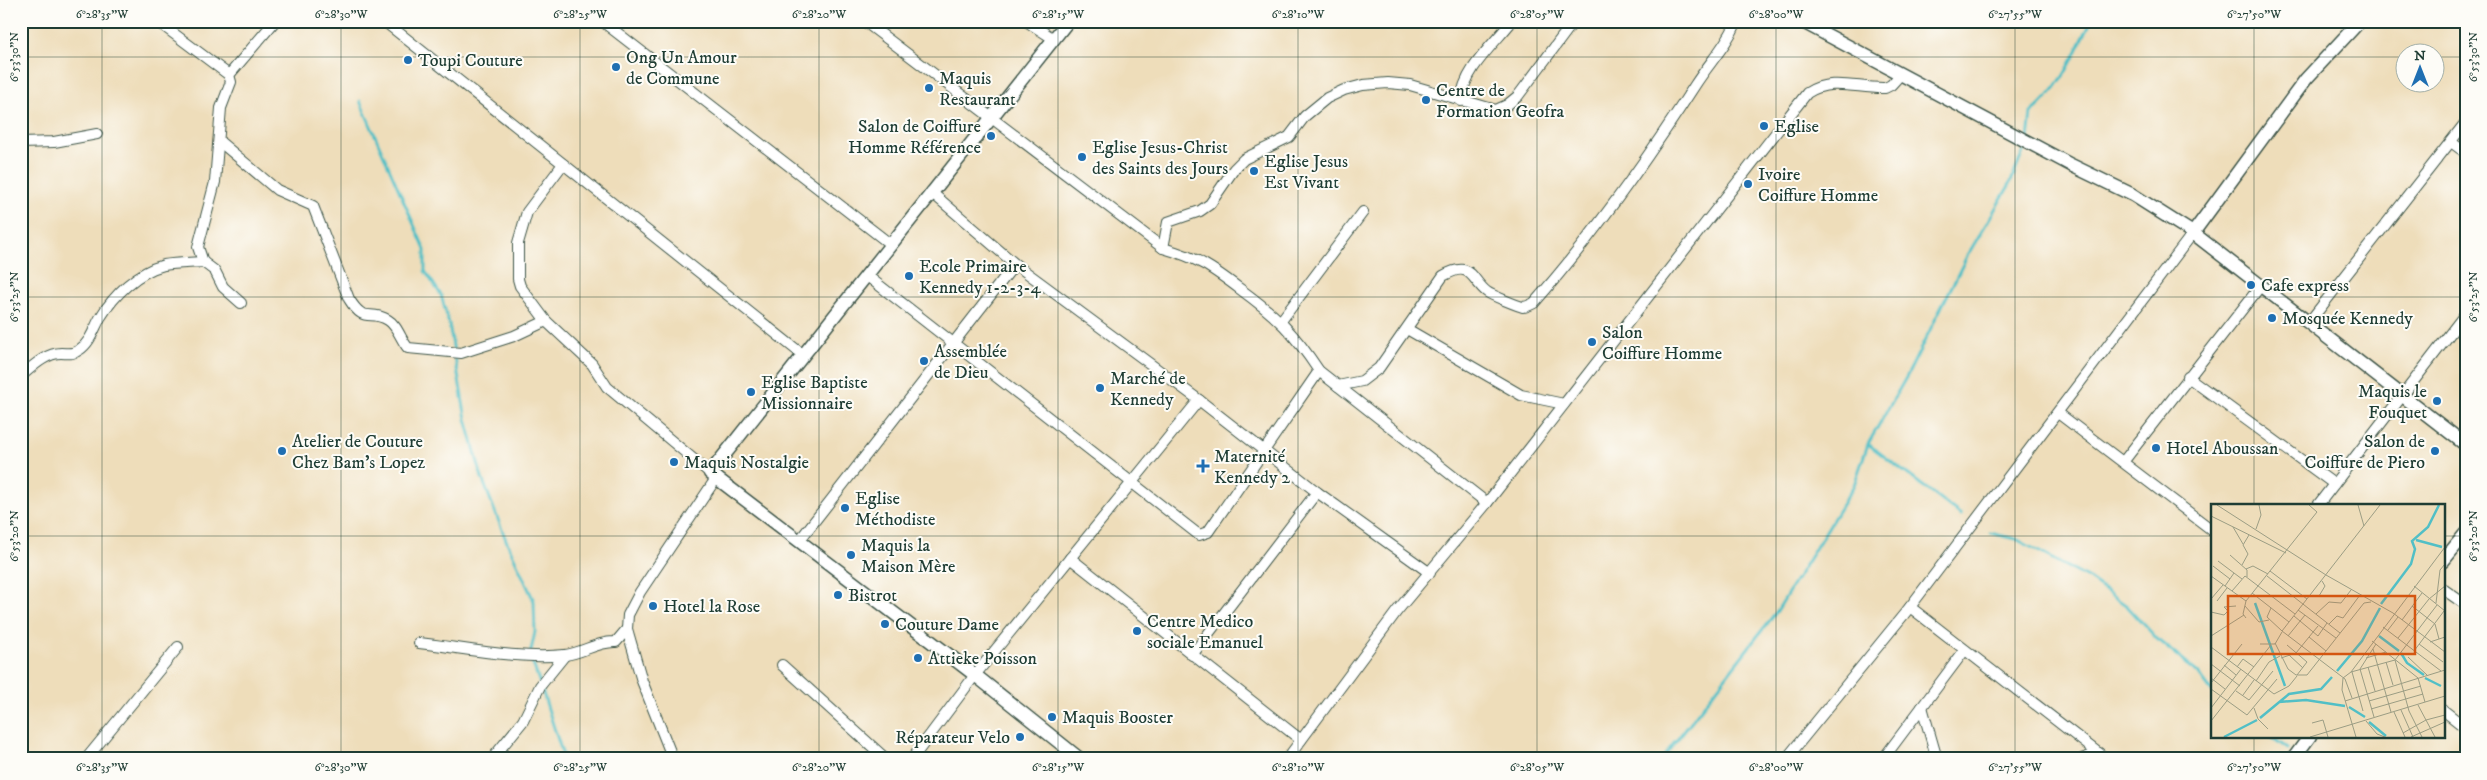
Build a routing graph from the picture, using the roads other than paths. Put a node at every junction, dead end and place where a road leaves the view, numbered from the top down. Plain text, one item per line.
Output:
1 (157, 21) edge
2 (275, 21) edge
3 (384, 21) edge
4 (602, 21) edge
5 (864, 21) edge
6 (1026, 21) edge
7 (1068, 21) edge
8 (1512, 21) edge
9 (1574, 21) edge
10 (1737, 21) edge
11 (1801, 21) edge
12 (2360, 21) edge
13 (1054, 39) junction
14 (1901, 74) junction
15 (229, 75) junction
16 (1461, 101) junction
17 (992, 116) junction
18 (2466, 122) edge
19 (97, 134) dead end
20 (219, 141) junction
21 (2451, 142) junction
22 (21, 143) edge
23 (2466, 153) edge
24 (563, 164) junction
25 (931, 192) junction
26 (1364, 212) dead end
27 (2193, 232) junction
28 (890, 244) junction
29 (1163, 248) junction
30 (203, 262) junction
31 (1015, 264) junction
32 (866, 276) junction
33 (2262, 284) junction
34 (241, 303) dead end
35 (2466, 313) edge
36 (1281, 321) junction
37 (546, 322) junction
38 (2310, 322) junction
39 (1407, 329) junction
40 (953, 343) junction
41 (803, 355) junction
42 (1319, 371) junction
43 (21, 376) edge
44 (2188, 378) junction
45 (1338, 386) junction
46 (2402, 395) junction
47 (1199, 400) junction
48 (1564, 404) junction
49 (2058, 413) junction
50 (2466, 445) edge
51 (1264, 452) junction
52 (2123, 462) junction
53 (714, 475) junction
54 (1133, 481) junction
55 (2334, 484) junction
56 (1318, 492) junction
57 (1488, 503) junction
58 (2319, 504) edge
59 (2211, 529) edge
60 (2466, 533) edge
61 (799, 541) junction
62 (1070, 558) junction
63 (2444, 560) edge
64 (1430, 573) junction
65 (2444, 590) edge
66 (2466, 606) edge
67 (1910, 607) junction
68 (627, 629) junction
69 (419, 643) dead end
70 (178, 647) dead end
71 (1964, 651) junction
72 (565, 655) junction
73 (1192, 655) junction
74 (782, 665) dead end
75 (975, 675) junction
76 (1922, 707) junction
77 (2444, 711) edge
78 (2466, 728) edge
79 (2309, 738) edge
80 (1301, 740) junction
81 (2102, 756) edge
82 (86, 759) edge
83 (492, 759) edge
84 (673, 759) edge
85 (886, 759) edge
86 (912, 759) edge
87 (1080, 759) edge
88 (1287, 759) edge
89 (1786, 759) edge
90 (1883, 759) edge
91 (1937, 759) edge
92 (2082, 759) edge
93 (2293, 759) edge

1 - 15 street
2 - 15 street
3 - 24 street
4 - 28 street
5 - 17 street
6 - 13 street
7 - 13 street
8 - 16 street
9 - 16 street
10 - 39 street
11 - 14 street
12 - 27 street
13 - 17 street
14 - 27 street
14 - 48 street
15 - 20 street
16 - 29 street
17 - 25 street
17 - 29 street
18 - 21 street
19 - 22 street
20 - 30 street
20 - 37 street
21 - 23 street
21 - 38 street
24 - 37 street
24 - 41 street
25 - 28 street
25 - 31 street
26 - 36 street
27 - 33 street
27 - 49 street
28 - 32 street
29 - 36 street
30 - 34 street
30 - 43 street
31 - 40 street
31 - 47 street
32 - 40 street
32 - 41 street
33 - 38 street
33 - 44 street
35 - 46 street
36 - 42 street
37 - 53 street
38 - 46 street
39 - 45 street
39 - 48 street
40 - 54 street
40 - 61 street
41 - 53 street
42 - 45 street
42 - 51 street
44 - 52 street
44 - 55 street
45 - 57 street
46 - 50 street
46 - 55 street
47 - 51 street
47 - 54 street
48 - 57 street
49 - 52 street
49 - 67 street
51 - 54 street
51 - 56 street
52 - 59 street
53 - 61 street
53 - 68 street
54 - 62 street
55 - 58 street
56 - 64 street
56 - 73 street
57 - 64 street
60 - 63 street
61 - 75 street
62 - 73 street
62 - 75 street
64 - 80 street
65 - 66 street
67 - 71 street
67 - 89 street
68 - 72 street
68 - 84 street
69 - 72 street
70 - 82 street
71 - 76 street
71 - 81 street
72 - 83 street
73 - 80 street
74 - 85 street
75 - 86 street
75 - 87 street
76 - 90 street
76 - 91 street
77 - 78 street
79 - 93 street
80 - 88 street
81 - 92 street

